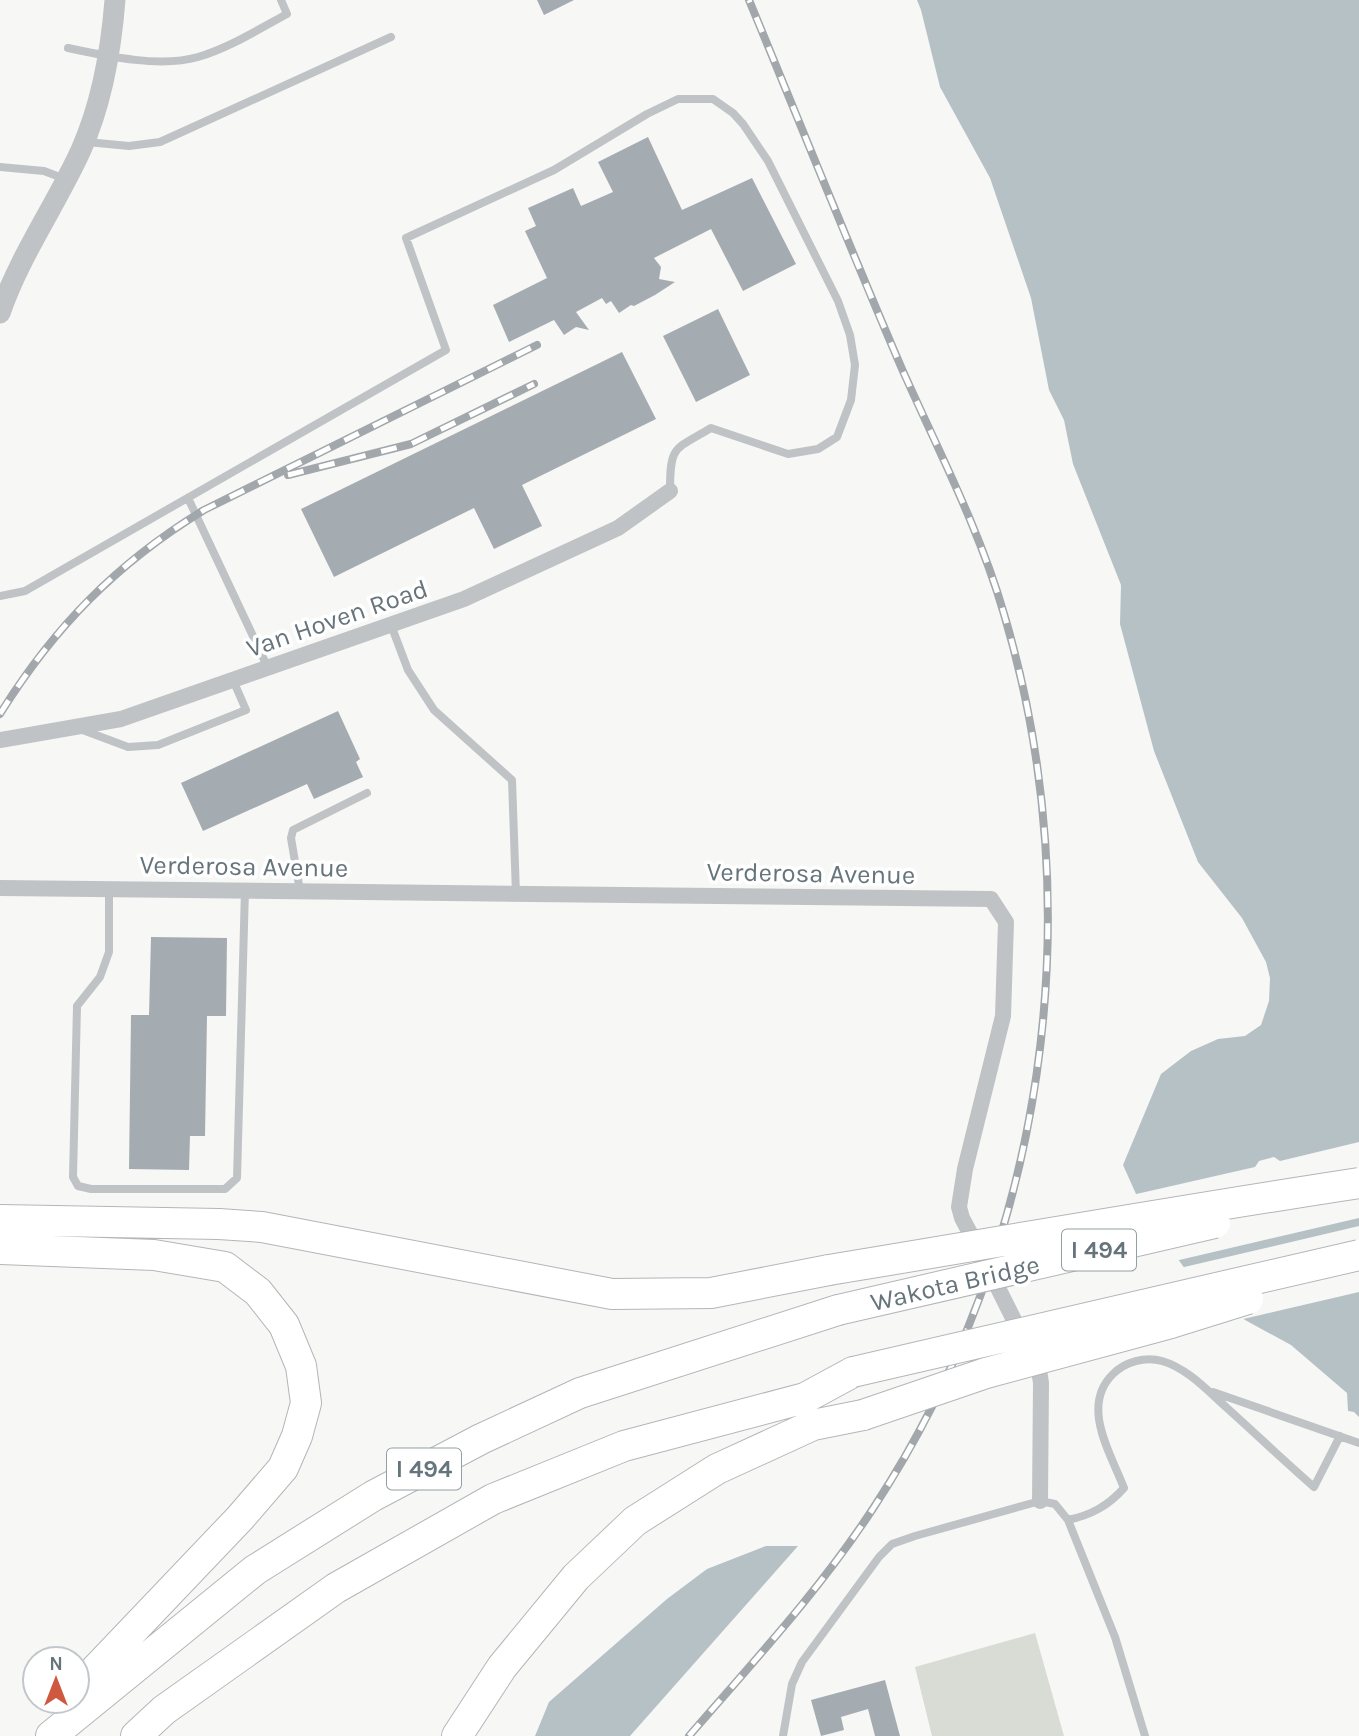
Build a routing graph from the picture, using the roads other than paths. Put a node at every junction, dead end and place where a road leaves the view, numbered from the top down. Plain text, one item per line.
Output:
1 (114, 0) edge
2 (281, 0) edge
3 (391, 37) dead end
4 (68, 48) dead end
5 (108, 56) junction
6 (84, 142) junction
7 (0, 167) edge
8 (65, 180) junction
9 (0, 313) edge
10 (670, 491) joint
11 (188, 498) junction
12 (0, 596) edge
13 (391, 625) junction
14 (268, 668) junction
15 (233, 681) junction
16 (74, 727) junction
17 (0, 740) edge
18 (367, 793) dead end
19 (0, 888) edge
20 (109, 889) junction
21 (245, 890) junction
22 (300, 891) junction
23 (516, 894) junction
24 (1359, 1183) edge
25 (1359, 1190) edge
26 (0, 1220) edge
27 (0, 1249) edge
28 (1359, 1255) edge
29 (1359, 1264) edge
30 (1207, 1390) junction
31 (1340, 1436) junction
32 (1359, 1443) edge
33 (1040, 1502) junction
34 (1068, 1520) junction
35 (91, 1674) edge
36 (53, 1723) edge
37 (136, 1736) edge
38 (457, 1736) edge
39 (783, 1736) edge
40 (1145, 1736) edge

1 - 5 street
2 - 5 lane
3 - 6 lane
4 - 5 lane
5 - 6 street
6 - 8 street
7 - 8 lane
8 - 9 street
10 - 11 lane
10 - 13 street, Van Hoven Road
11 - 12 lane
11 - 14 lane
13 - 14 street, Van Hoven Road
13 - 23 lane
14 - 15 street, Van Hoven Road
15 - 16 street, Van Hoven Road
15 - 16 lane
16 - 17 street, Van Hoven Road
18 - 22 lane
19 - 20 street, Verderosa Avenue
20 - 21 street, Verderosa Avenue
20 - 21 lane
21 - 22 street, Verderosa Avenue
22 - 23 street, Verderosa Avenue
23 - 33 street, Verderosa Avenue
24 - 26 highway, bridge
25 - 36 highway, Wakota Bridge / I 494, bridge
27 - 35 highway
28 - 37 highway, I 494, bridge
29 - 38 highway, bridge
30 - 31 lane
30 - 31 lane
30 - 34 lane
31 - 32 lane
33 - 34 lane
33 - 39 lane
34 - 40 lane

